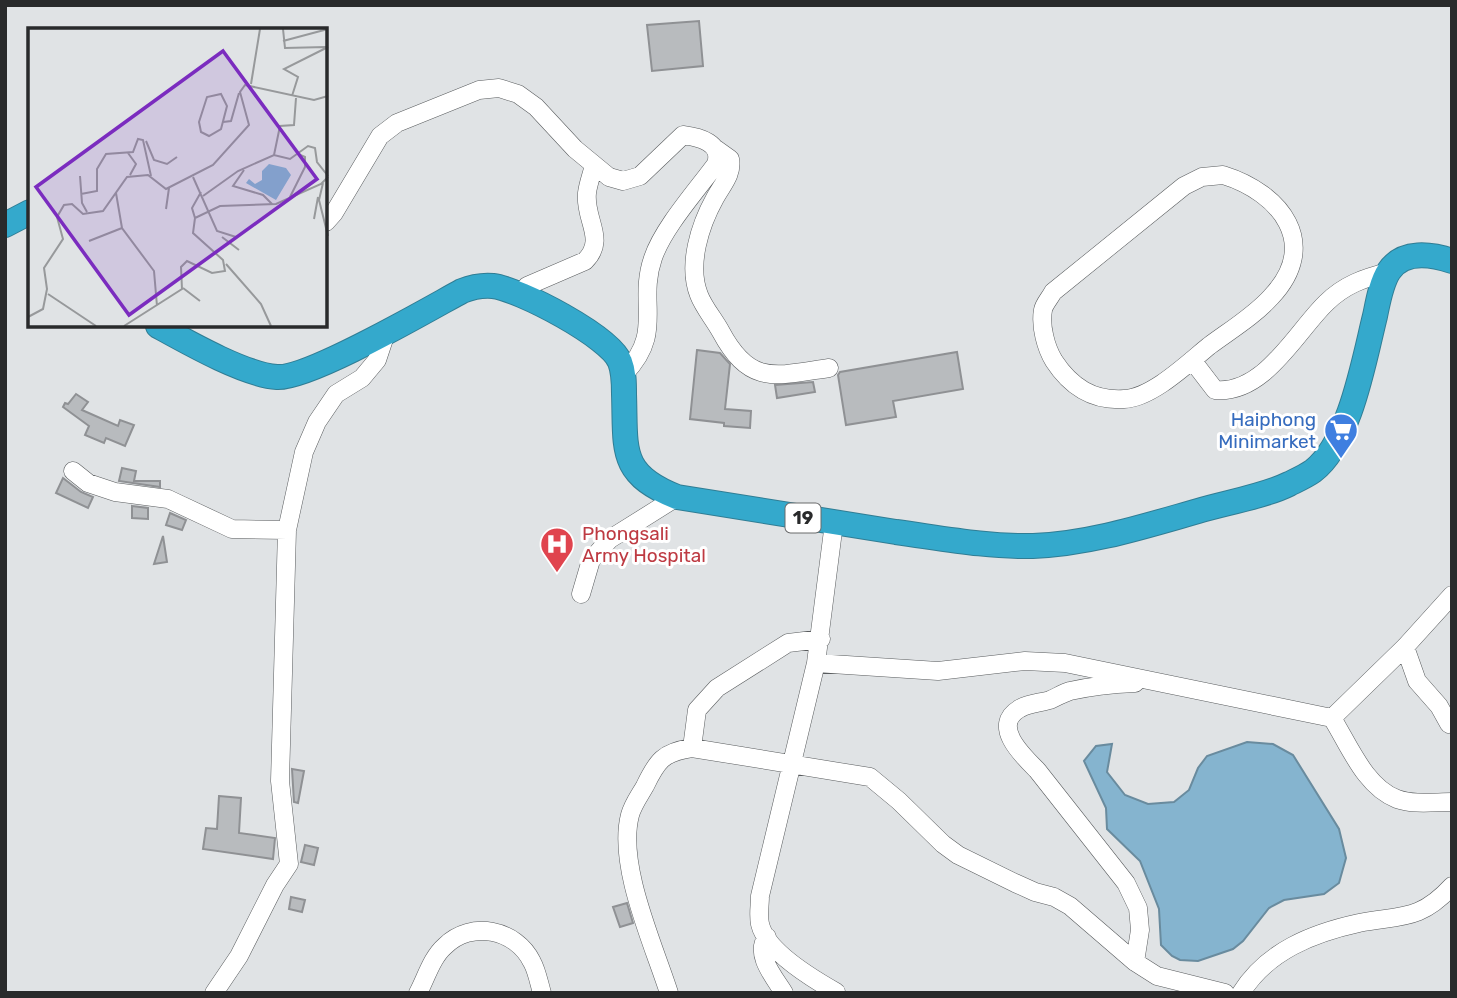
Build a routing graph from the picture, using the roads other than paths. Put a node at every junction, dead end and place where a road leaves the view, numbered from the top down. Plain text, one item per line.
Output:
1 (716, 149) junction
2 (594, 165) junction
3 (28, 213) edge
4 (327, 221) edge
5 (5, 225) edge
6 (1452, 261) edge
7 (1388, 272) junction
8 (522, 296) junction
9 (163, 327) edge
10 (387, 330) junction
11 (1192, 360) junction
12 (829, 368) dead end
13 (624, 374) junction
14 (73, 471) dead end
15 (677, 497) junction
16 (834, 523) junction
17 (287, 530) junction
18 (581, 594) dead end
19 (1452, 595) edge
20 (821, 639) junction
21 (1405, 647) junction
22 (817, 663) junction
23 (1065, 663) junction
24 (1164, 683) junction
25 (1067, 692) junction
26 (1332, 718) junction
27 (1449, 724) dead end
28 (692, 748) junction
29 (791, 763) junction
30 (1452, 802) edge
31 (1452, 886) edge
32 (767, 937) junction
33 (1135, 962) junction
34 (836, 992) edge
35 (214, 993) edge
36 (418, 993) edge
37 (542, 993) edge
38 (669, 993) edge
39 (784, 993) edge
40 (1225, 993) edge
41 (1241, 993) edge

1 - 2 street
1 - 12 street
1 - 13 street
2 - 4 street
2 - 8 street
3 - 5 highway
6 - 7 highway
7 - 11 street
7 - 16 highway, 19
8 - 10 highway, 19
8 - 13 highway, 19
9 - 10 highway, 19
10 - 17 street
11 - 11 street
13 - 15 highway, 19
14 - 17 street
15 - 16 highway, 19
15 - 18 street
16 - 20 street
17 - 35 street
19 - 21 street
20 - 22 street
20 - 28 street
21 - 26 street
21 - 27 street
22 - 23 street
22 - 29 street
23 - 24 street
23 - 25 street
24 - 25 street
24 - 26 street
25 - 33 street
26 - 30 street
28 - 29 street
28 - 38 street
29 - 32 street
29 - 33 street
31 - 41 street
32 - 34 street
32 - 39 street
33 - 40 street
36 - 37 street

